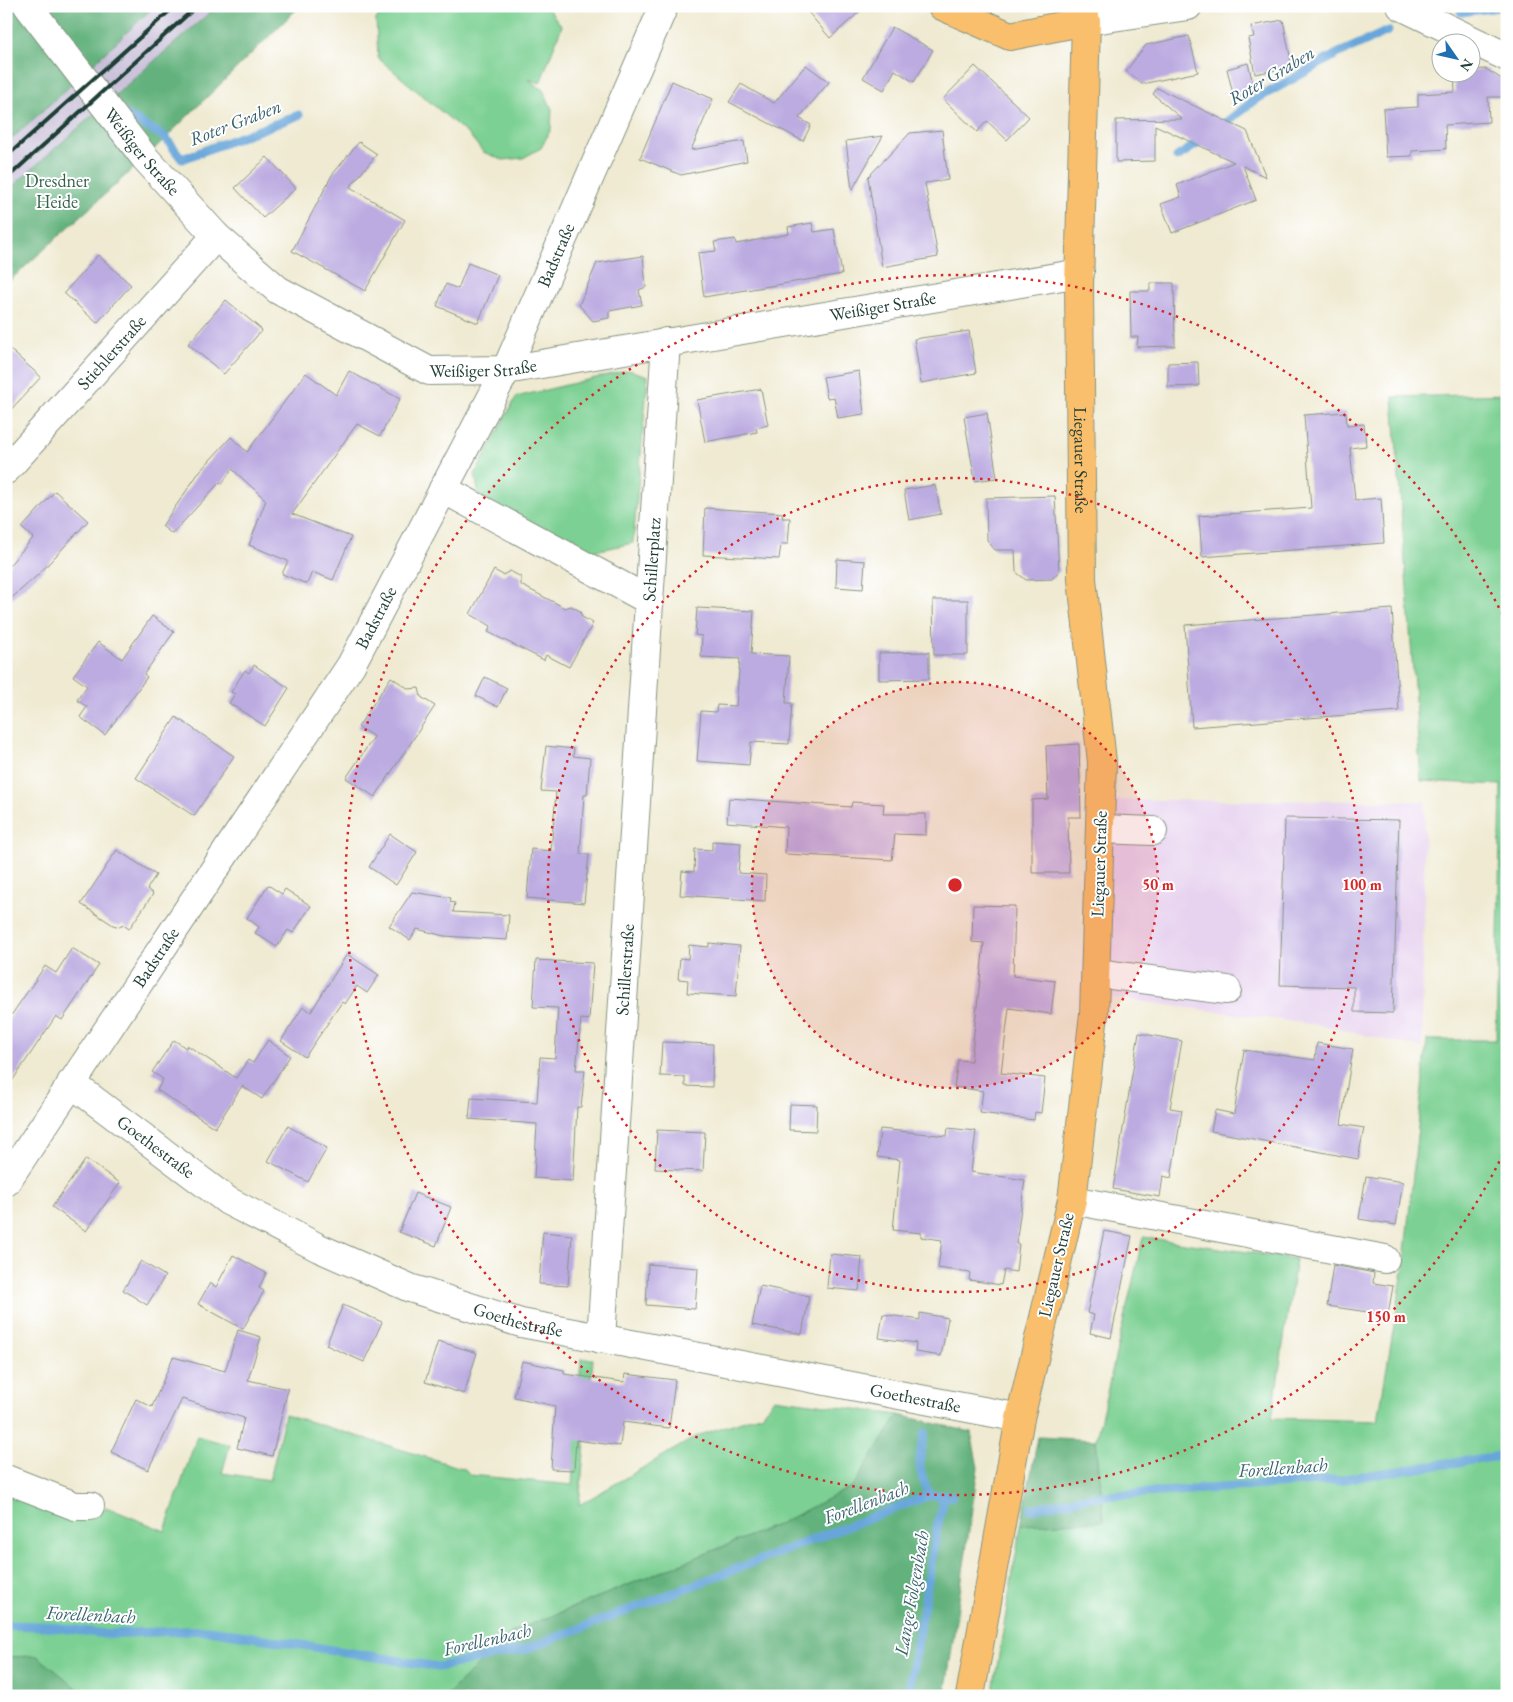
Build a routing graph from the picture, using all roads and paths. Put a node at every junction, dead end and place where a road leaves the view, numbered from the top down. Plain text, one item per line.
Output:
1 (28, 6) edge
2 (664, 6) edge
3 (942, 6) edge
4 (1188, 6) edge
5 (1401, 6) edge
6 (1086, 14) edge
7 (1507, 57) edge
8 (216, 236) junction
9 (1080, 273) junction
10 (666, 342) junction
11 (506, 370) junction
12 (6, 470) edge
13 (443, 489) junction
14 (650, 601) junction
15 (1100, 829) junction
16 (1153, 831) dead end
17 (1096, 973) junction
18 (1227, 990) dead end
19 (71, 1083) junction
20 (6, 1182) edge
21 (1072, 1200) junction
22 (1385, 1259) dead end
23 (601, 1340) junction
24 (1020, 1418) junction
25 (6, 1479) edge
26 (90, 1506) dead end
27 (970, 1696) edge

1 - 8 street, Weißiger Straße
2 - 11 street, Badstraße
3 - 6 main road
4 - 6 street
5 - 7 street
6 - 9 main road, Liegauer Straße
8 - 11 street, Weißiger Straße
8 - 12 street, Stiehlerstraße
9 - 10 street, Weißiger Straße
9 - 15 main road, Liegauer Straße
10 - 11 street, Weißiger Straße
10 - 14 street, Schillerplatz
11 - 13 street, Badstraße
13 - 14 street, Schillerplatz
13 - 19 street, Badstraße
14 - 23 street, Schillerstraße
15 - 16 street
15 - 17 main road, Liegauer Straße
17 - 18 street
17 - 21 main road, Liegauer Straße
19 - 20 street, Badstraße
19 - 23 street, Goethestraße
21 - 22 street
21 - 24 main road, Liegauer Straße
23 - 24 street, Goethestraße
24 - 27 main road, Liegauer Straße
25 - 26 street

